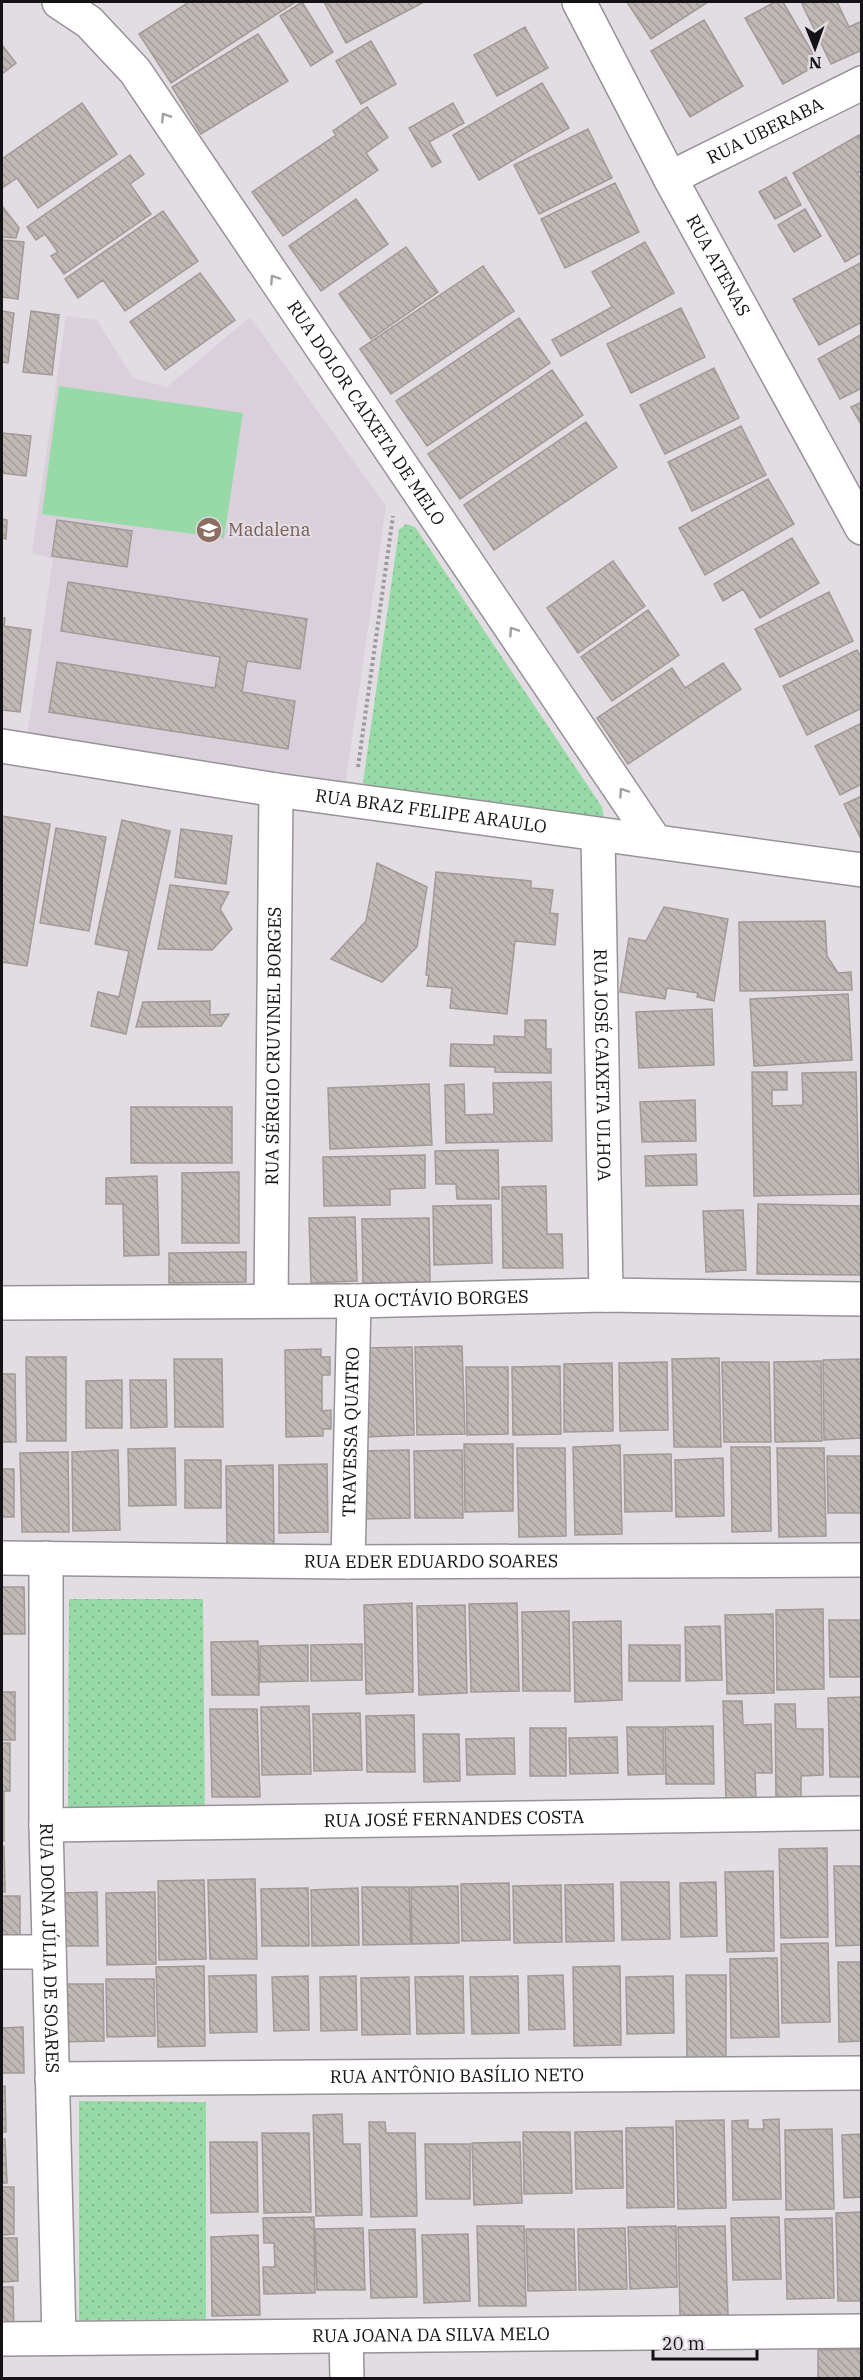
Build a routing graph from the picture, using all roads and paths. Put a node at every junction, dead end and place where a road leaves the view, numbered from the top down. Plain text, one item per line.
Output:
1 (59, 2) edge
2 (579, 2) edge
3 (861, 83) edge
4 (670, 178) junction
5 (400, 465) junction
6 (861, 528) edge
7 (2, 746) edge
8 (276, 790) junction
9 (354, 801) junction
10 (597, 835) junction
11 (656, 841) junction
12 (861, 870) edge
13 (606, 1295) junction
14 (861, 1299) edge
15 (271, 1301) junction
16 (354, 1301) junction
17 (2, 1303) edge
18 (2, 1558) edge
19 (46, 1558) junction
20 (861, 1560) edge
21 (348, 1562) junction
22 (861, 1813) edge
23 (46, 1825) junction
24 (2, 1952) edge
25 (49, 1952) junction
26 (861, 2073) edge
27 (52, 2079) junction
28 (861, 2331) edge
29 (346, 2336) junction
30 (59, 2338) junction
31 (2, 2339) edge
32 (347, 2379) edge

5 -> 1 street, RUA DOLOR CAIXETA DE MELO
2 - 4 street, RUA ATENAS
3 - 4 street, RUA UBERABA
4 - 6 street, RUA ATENAS
5 - 9 path
11 -> 5 street, RUA DOLOR CAIXETA DE MELO
7 - 8 street, RUA BRAZ FELIPE ARAULO
8 - 9 street, RUA BRAZ FELIPE ARAULO
8 - 15 street, RUA SÉRGIO CRUVINEL BORGES
9 - 10 street, RUA BRAZ FELIPE ARAULO
10 - 11 street, RUA BRAZ FELIPE ARAULO
10 - 13 street, RUA JOSÉ CAIXETA ULHOA
11 - 12 street, RUA BRAZ FELIPE ARAULO
13 - 14 street, RUA OCTÁVIO BORGES
13 - 16 street, RUA OCTÁVIO BORGES
15 - 16 street, RUA OCTÁVIO BORGES
15 - 17 street, RUA OCTÁVIO BORGES
16 - 21 street, TRAVESSA QUATRO
18 - 19 street, RUA EDER EDUARDO SOARES
19 - 21 street, RUA EDER EDUARDO SOARES
19 - 23 street, RUA DONA JÚLIA DE SOARES
20 - 21 street, RUA EDER EDUARDO SOARES
22 - 23 street, RUA JOSÉ FERNANDES COSTA
23 - 25 street, RUA DONA JÚLIA DE SOARES
24 - 25 street
25 - 27 street, RUA DONA JÚLIA DE SOARES
26 - 27 street, RUA ANTÔNIO BASÍLIO NETO
27 - 30 street, RUA DONA JÚLIA DE SOARES
28 - 29 street, RUA JOANA DA SILVA MELO
29 - 30 street, RUA JOANA DA SILVA MELO
29 - 32 street
30 - 31 street, RUA JOANA DA SILVA MELO

